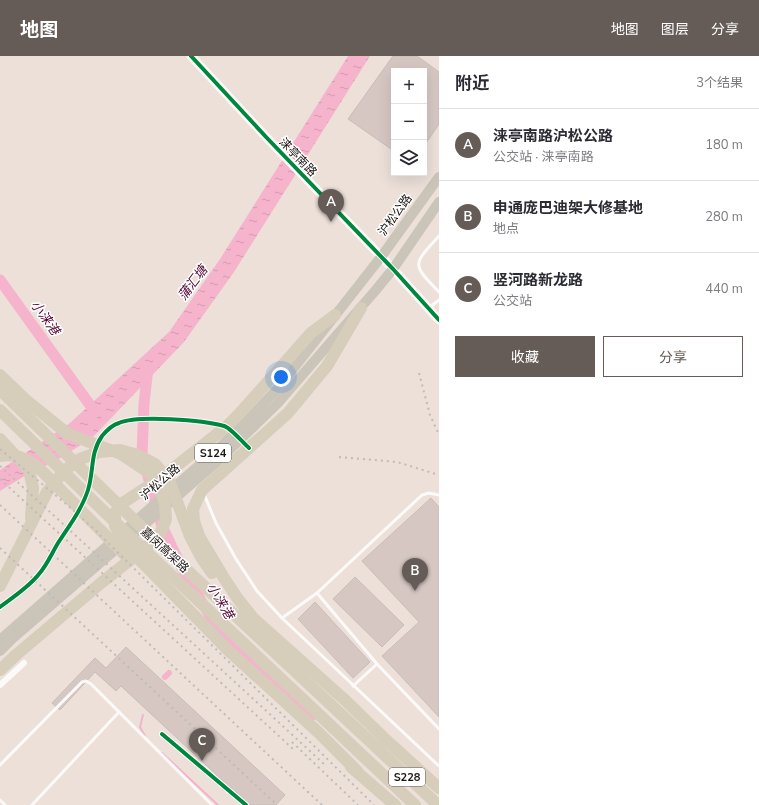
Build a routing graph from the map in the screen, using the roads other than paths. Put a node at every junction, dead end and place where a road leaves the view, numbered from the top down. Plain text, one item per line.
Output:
1 (190, 56) edge
2 (439, 178) edge
3 (439, 202) edge
4 (439, 236) edge
5 (381, 257) junction
6 (393, 269) junction
7 (439, 292) edge
8 (439, 300) edge
9 (361, 308) junction
10 (428, 308) junction
11 (336, 315) junction
12 (439, 320) edge
13 (0, 375) edge
14 (0, 390) edge
15 (0, 410) edge
16 (0, 439) edge
17 (0, 456) edge
18 (202, 490) junction
19 (439, 495) edge
20 (31, 523) junction
21 (0, 586) edge
22 (317, 593) junction
23 (282, 618) junction
24 (0, 640) edge
25 (0, 650) edge
26 (24, 663) dead end
27 (377, 664) junction
28 (0, 670) edge
29 (0, 686) edge
30 (353, 686) junction
31 (120, 712) junction
32 (439, 729) edge
33 (162, 734) dead end
34 (385, 739) junction
35 (0, 765) edge
36 (439, 766) edge
37 (357, 771) junction
38 (439, 788) edge
39 (0, 800) edge
40 (5, 805) edge
41 (32, 805) edge
42 (212, 805) edge
43 (246, 805) edge
44 (396, 805) edge
45 (415, 805) edge
46 (438, 805) edge

1 - 5 street, 涞亭南路
2 - 5 main road, 沪松公路 / S124
3 - 6 main road, 沪松公路 / S124
4 - 7 lane
5 - 6 street, 涞亭南路
5 - 11 main road, 沪松公路 / S124
6 - 9 main road, 沪松公路 / S124
6 - 10 street, 涞亭南路
8 - 10 lane
9 - 18 highway
9 - 25 main road, 沪松公路 / S124
10 - 12 street, 涞亭南路
11 - 24 main road, 沪松公路 / S124
11 - 37 highway
13 - 28 highway
14 - 46 highway, 嘉闵高架路 / S228
15 - 45 highway, 嘉闵高架路 / S228
16 - 20 highway
17 - 37 highway
18 - 23 lane
18 - 34 highway
19 - 22 lane
20 - 21 highway
20 - 34 highway
22 - 23 lane
22 - 27 lane
23 - 30 lane
26 - 29 street
27 - 30 lane
27 - 32 lane
30 - 36 lane
31 - 35 lane
31 - 41 lane
31 - 42 lane
33 - 43 street
34 - 38 highway
37 - 44 highway
39 - 40 lane

